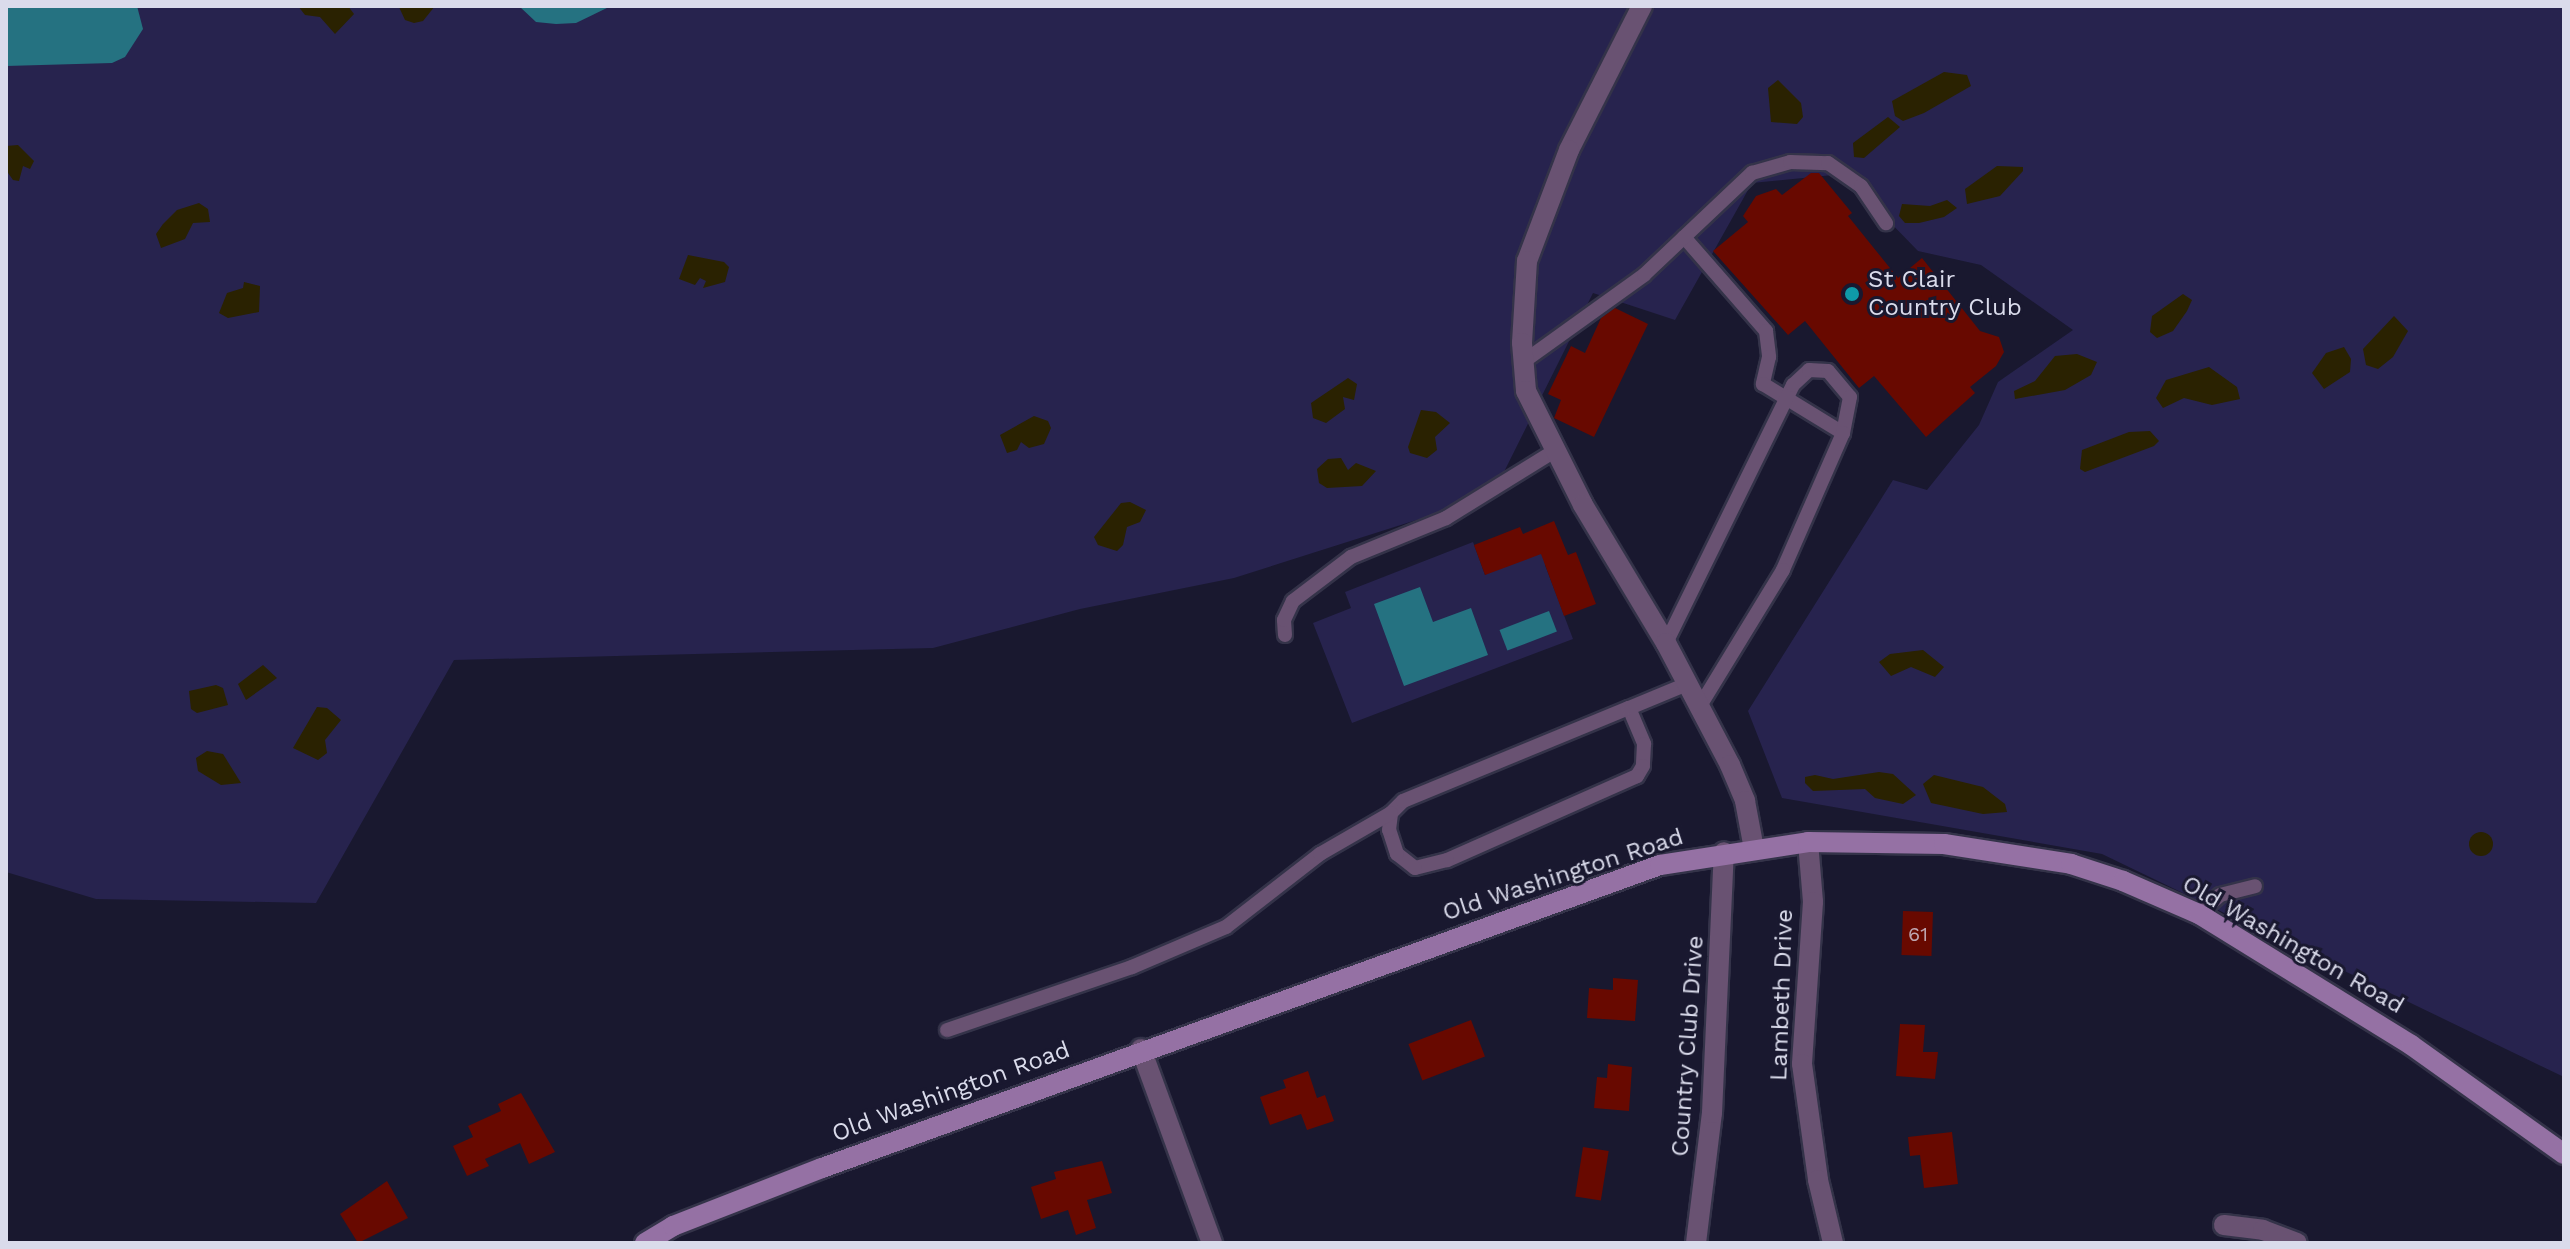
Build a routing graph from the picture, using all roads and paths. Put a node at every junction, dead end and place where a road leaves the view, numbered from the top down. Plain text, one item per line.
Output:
1 (1642, 6) edge
2 (1886, 223) dead end
3 (1684, 237) junction
4 (1523, 362) junction
5 (1785, 400) junction
6 (1843, 433) junction
7 (1556, 450) junction
8 (1285, 635) dead end
9 (1666, 643) junction
10 (1687, 684) junction
11 (1700, 706) junction
12 (1629, 708) junction
13 (1391, 813) junction
14 (1808, 842) junction
15 (1754, 849) junction
16 (1724, 852) junction
17 (2255, 886) dead end
18 (2199, 914) junction
19 (947, 1030) dead end
20 (1141, 1049) junction
21 (2564, 1154) edge
22 (2224, 1225) dead end
23 (645, 1243) edge
24 (1212, 1243) edge
25 (1696, 1243) edge
26 (1833, 1243) edge
27 (2297, 1243) edge

1 - 4 street
2 - 3 lane
3 - 4 lane
3 - 5 lane
4 - 7 street
5 - 6 lane
5 - 6 lane
5 - 9 lane
6 - 11 lane
7 - 8 lane
7 - 9 street
9 - 10 street
10 - 11 street
10 - 12 lane
11 - 15 street
12 - 13 lane
12 - 13 lane
13 - 19 lane
14 - 15 street, Old Washington Road
14 - 18 street, Old Washington Road
14 - 26 street, Lambeth Drive
15 - 16 street, Old Washington Road
16 - 20 street, Old Washington Road
16 - 25 street, Country Club Drive
17 - 18 lane
18 - 21 street, Old Washington Road
20 - 23 street, Old Washington Road
20 - 24 street
22 - 27 street

